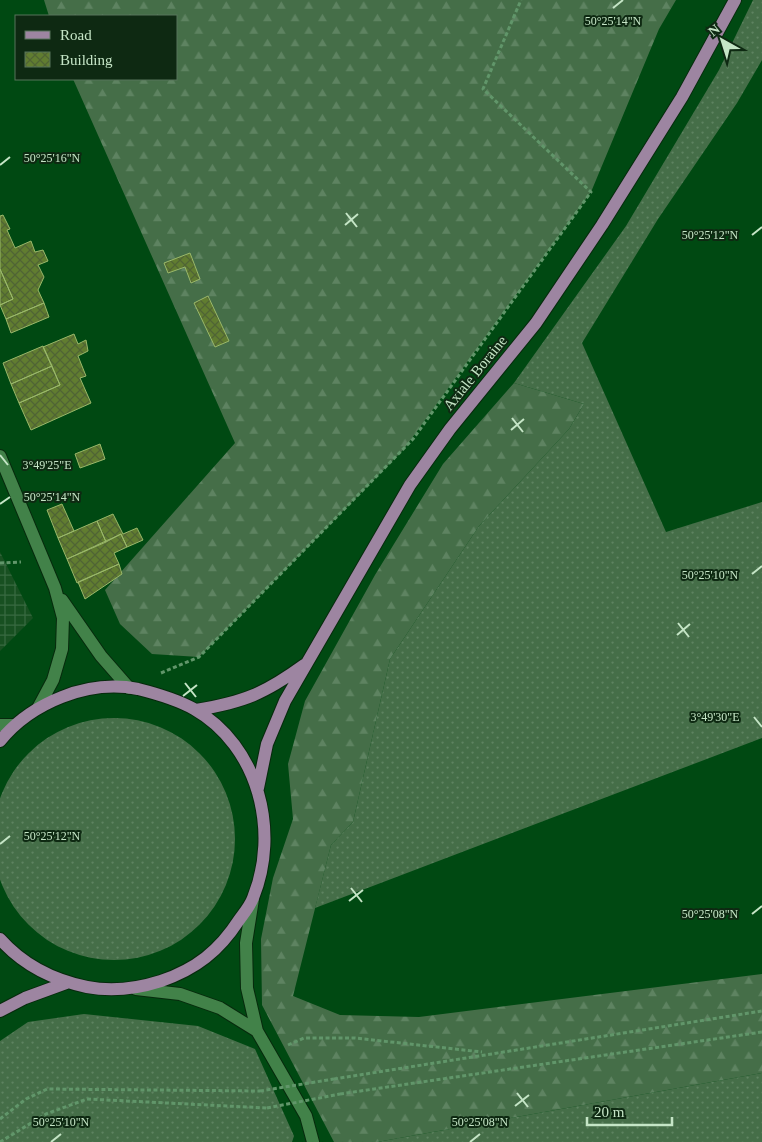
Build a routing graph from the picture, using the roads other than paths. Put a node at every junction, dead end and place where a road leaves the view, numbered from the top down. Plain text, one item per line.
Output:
1 (735, 0) edge
2 (0, 456) edge
3 (55, 588) junction
4 (308, 662) junction
5 (129, 688) junction
6 (38, 708) junction
7 (196, 710) junction
8 (14, 725) junction
9 (0, 726) edge
10 (0, 741) edge
11 (258, 788) junction
12 (253, 899) junction
13 (0, 939) edge
14 (66, 983) junction
15 (136, 989) junction
16 (0, 1011) edge
17 (257, 1031) junction
18 (313, 1142) edge

1 - 4 main road, Axiale Boraine
2 - 3 street
3 - 5 street
3 - 6 street
4 - 7 main road, Axiale Boraine
4 - 11 main road
5 - 6 main road
5 - 7 main road
6 - 8 main road
7 - 11 main road
8 - 9 street
8 - 10 main road
11 - 12 main road
12 - 15 main road
12 - 17 street
13 - 14 main road
14 - 15 main road
14 - 16 main road
15 - 17 street
17 - 18 street

